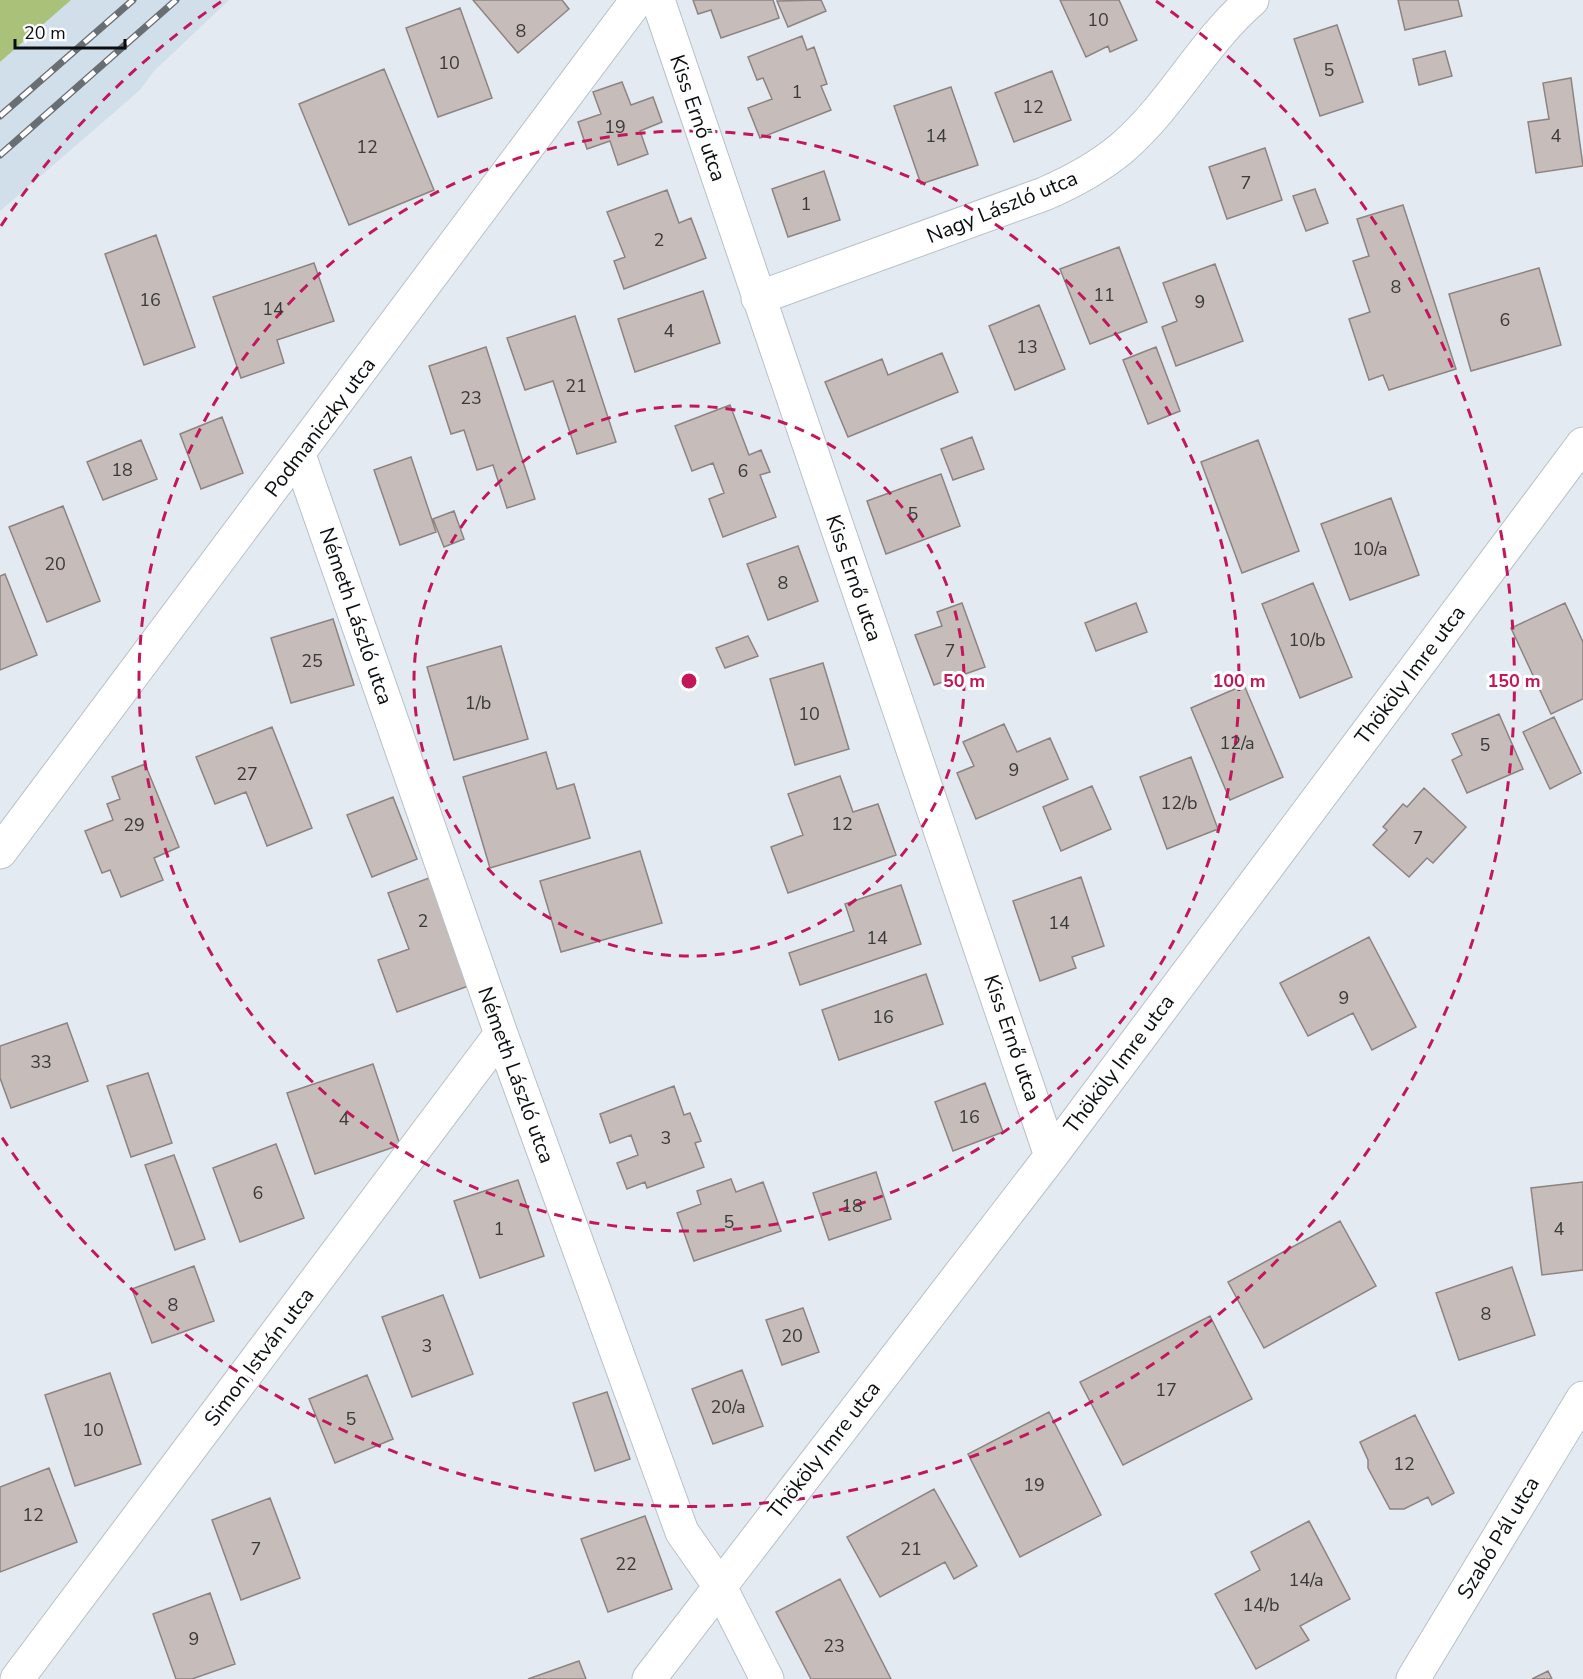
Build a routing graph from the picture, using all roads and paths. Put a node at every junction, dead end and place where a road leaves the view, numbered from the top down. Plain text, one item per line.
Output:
1 (637, 0) edge
2 (658, 0) edge
3 (1252, 0) edge
4 (758, 298) junction
5 (1583, 444) edge
6 (299, 455) junction
7 (0, 852) edge
8 (501, 1034) junction
9 (1051, 1156) junction
10 (1583, 1398) edge
11 (719, 1585) junction
12 (17, 1679) edge
13 (649, 1679) edge
14 (767, 1679) edge
15 (1413, 1679) edge

1 - 6 street, Podmaniczky utca
2 - 4 street, Kiss Ernő utca
3 - 4 street, Nagy László utca
4 - 9 street, Kiss Ernő utca
5 - 9 street, Thököly Imre utca
6 - 7 street, Podmaniczky utca
6 - 8 street, Németh László utca
8 - 11 street, Németh László utca
8 - 12 street, Simon István utca
9 - 11 street, Thököly Imre utca
10 - 15 street, Szabó Pál utca
11 - 13 street, Thököly Imre utca
11 - 14 street, Németh László utca

